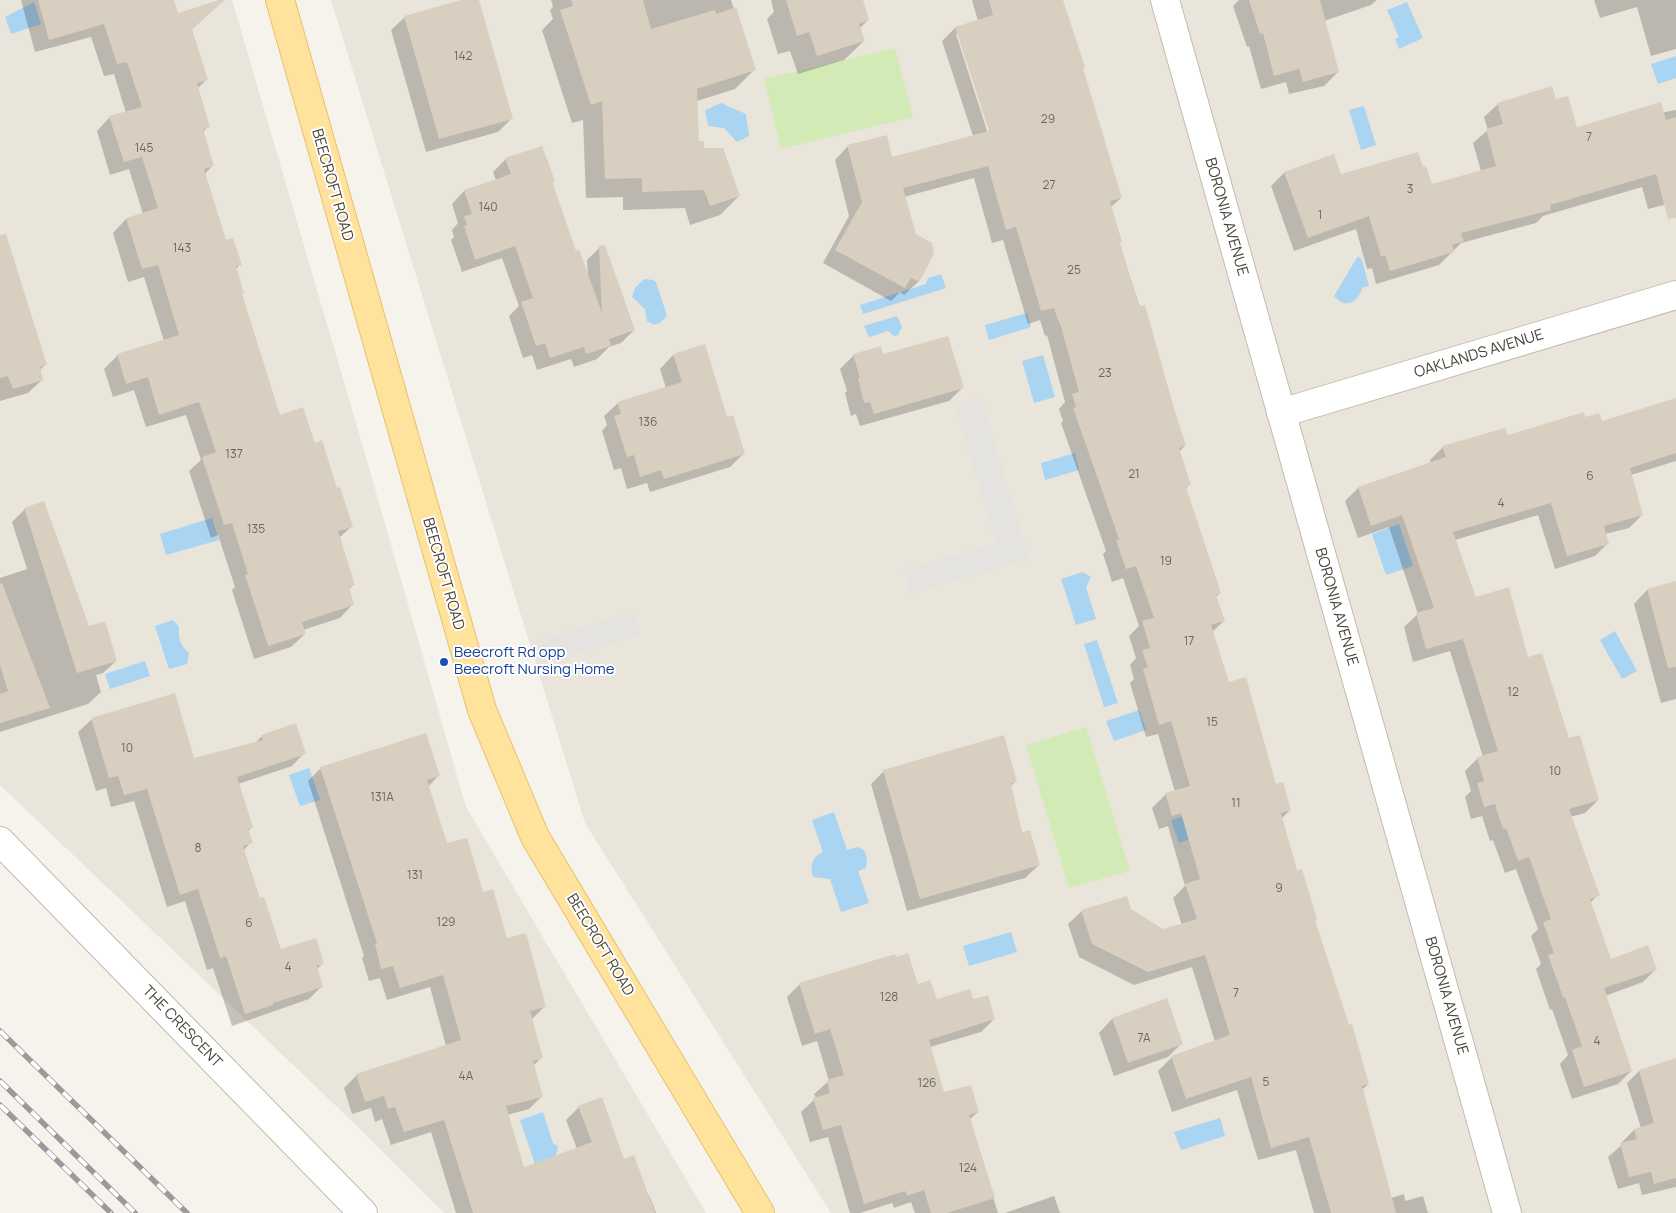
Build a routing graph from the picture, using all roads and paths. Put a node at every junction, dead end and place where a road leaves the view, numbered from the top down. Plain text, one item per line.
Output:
1 (280, 0) edge
2 (1165, 0) edge
3 (1676, 295) edge
4 (1281, 413) junction
5 (0, 841) edge
6 (363, 1213) edge
7 (760, 1213) edge
8 (1507, 1213) edge

1 - 7 main road, BEECROFT ROAD
2 - 4 street, BORONIA AVENUE
3 - 4 street, OAKLANDS AVENUE
4 - 8 street, BORONIA AVENUE
5 - 6 street, THE CRESCENT

